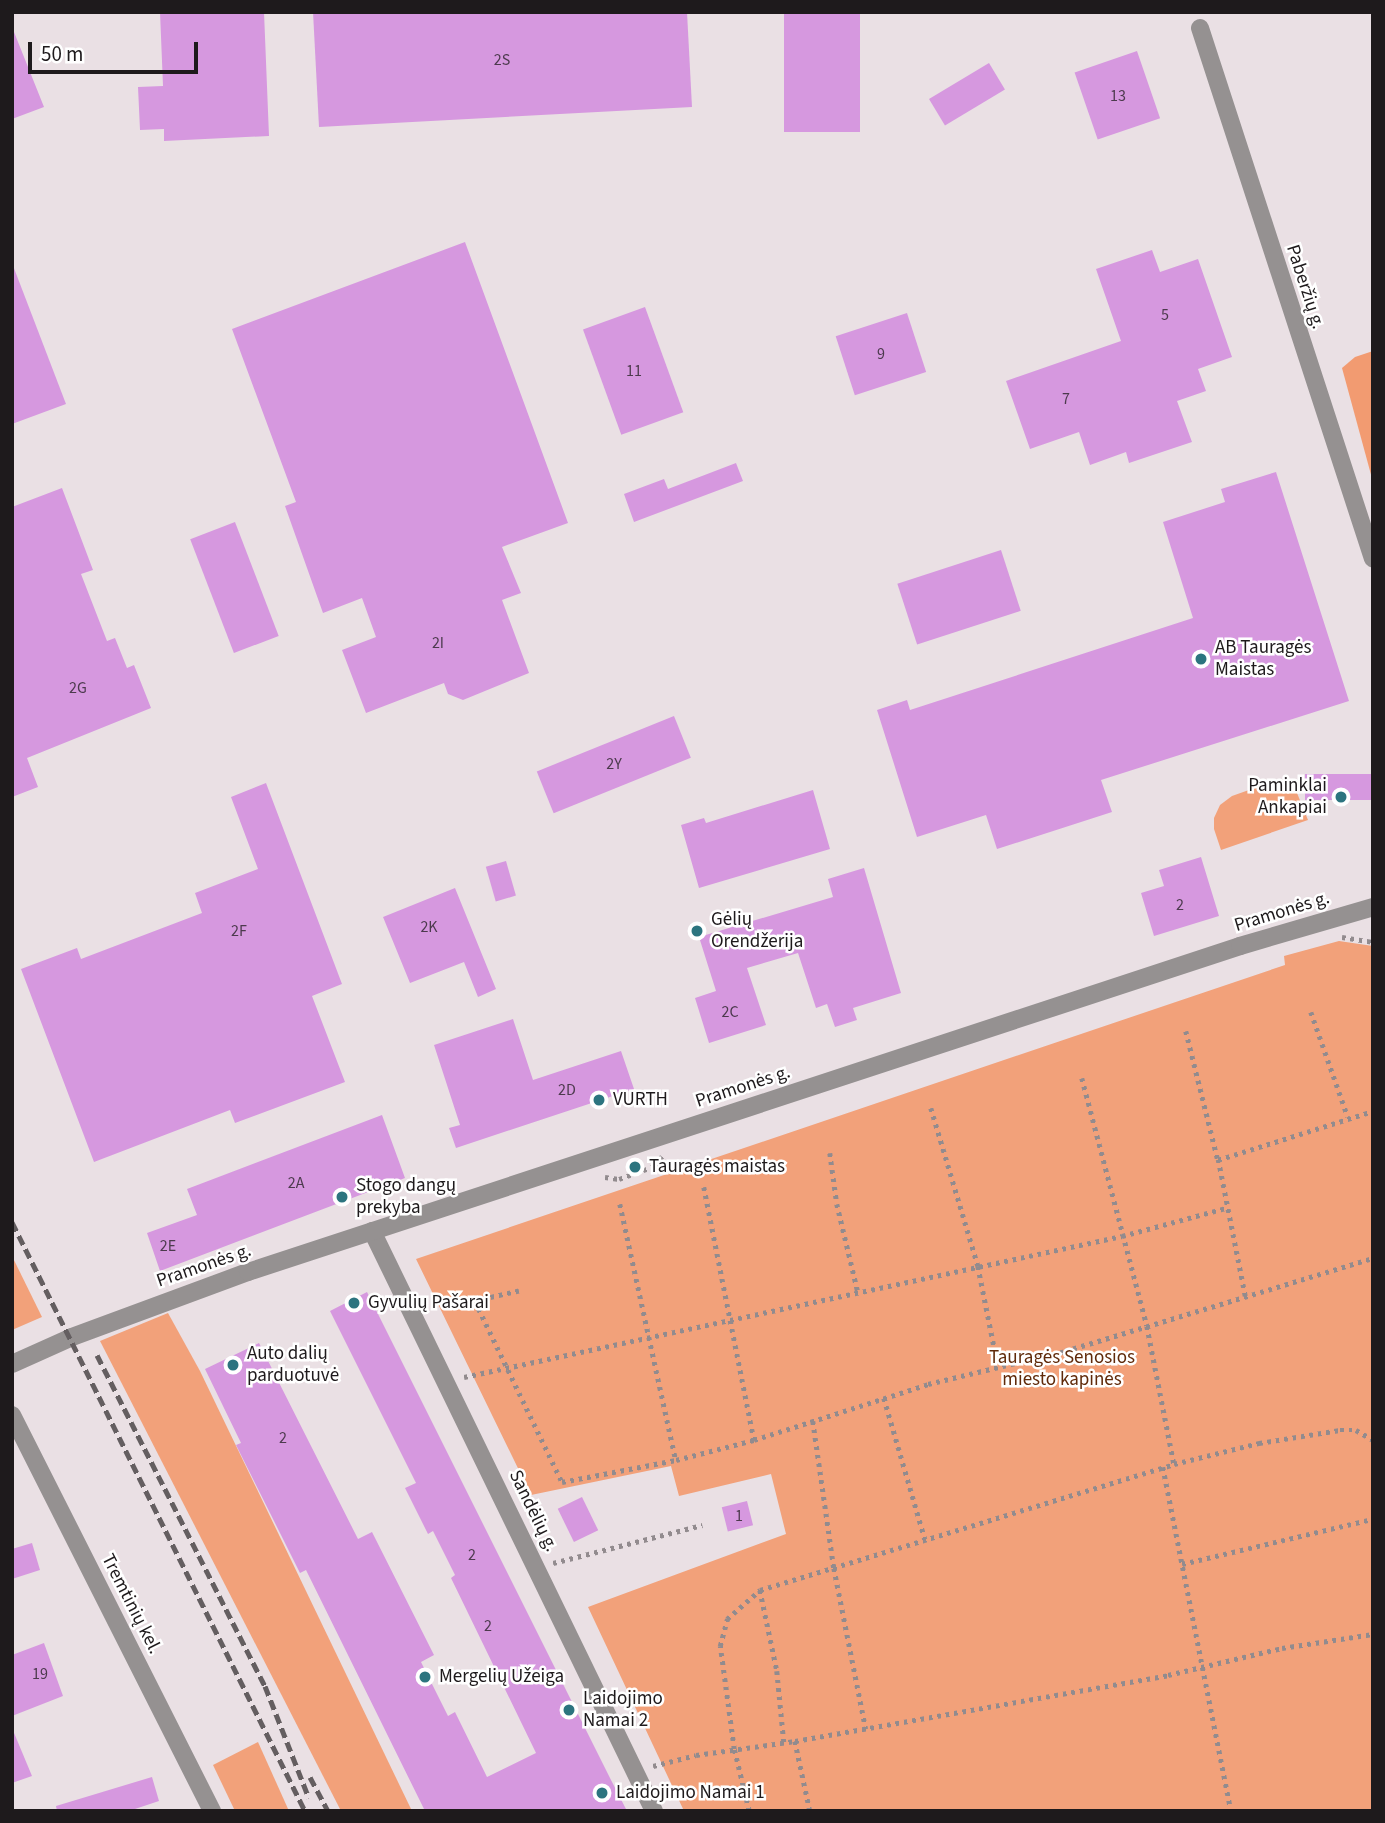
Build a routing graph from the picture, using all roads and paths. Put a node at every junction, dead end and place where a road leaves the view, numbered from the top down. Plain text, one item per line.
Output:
1 (1200, 27) dead end
2 (1373, 559) edge
3 (1373, 907) edge
4 (1311, 1012) dead end
5 (1185, 1031) dead end
6 (1082, 1078) dead end
7 (931, 1108) dead end
8 (1373, 1111) edge
9 (1349, 1117) junction
10 (830, 1153) dead end
11 (1217, 1160) junction
12 (704, 1186) dead end
13 (620, 1204) dead end
14 (1226, 1208) junction
15 (373, 1231) junction
16 (1122, 1236) junction
17 (1373, 1258) edge
18 (978, 1266) junction
19 (519, 1291) dead end
20 (858, 1292) junction
21 (1245, 1296) junction
22 (729, 1320) junction
23 (1147, 1326) junction
24 (647, 1338) junction
25 (12, 1364) edge
26 (998, 1366) junction
27 (507, 1368) junction
28 (446, 1381) junction
29 (884, 1398) junction
30 (12, 1415) edge
31 (813, 1421) junction
32 (754, 1440) junction
33 (1373, 1440) edge
34 (20, 1448) edge
35 (676, 1460) junction
36 (1174, 1464) junction
37 (1163, 1467) junction
38 (1373, 1519) edge
39 (702, 1525) dead end
40 (925, 1539) junction
41 (1182, 1564) junction
42 (537, 1567) junction
43 (834, 1568) junction
44 (760, 1590) junction
45 (1373, 1634) edge
46 (1203, 1666) junction
47 (866, 1729) junction
48 (795, 1741) junction
49 (784, 1743) junction
50 (734, 1749) junction
51 (636, 1772) junction
52 (212, 1811) edge
53 (654, 1811) edge
54 (749, 1811) edge
55 (810, 1811) edge
56 (1231, 1811) edge

1 - 2 street, Paberžių g.
3 - 15 street, Pramonės g.
4 - 9 path
5 - 11 path
6 - 16 path
7 - 18 path
8 - 9 path
9 - 11 path
10 - 20 path
11 - 14 path
12 - 22 path
13 - 24 path
14 - 16 path
14 - 21 path
15 - 25 street, Pramonės g.
15 - 28 street, Sandėlių g.
16 - 18 path
16 - 23 path
17 - 21 path
18 - 20 path
18 - 26 path
19 - 27 path
20 - 22 path
21 - 23 path
22 - 24 path
22 - 32 path
23 - 26 path
23 - 36 path
24 - 27 path
24 - 35 path
26 - 29 path
27 - 28 path
27 - 35 path
28 - 42 street, Sandėlių g.
29 - 31 path
29 - 40 path
30 - 34 street, Tremtinių kel.
31 - 32 path
31 - 43 path
32 - 35 path
33 - 36 path
34 - 52 street, Tremtinių kel.
36 - 37 path
37 - 40 path
37 - 41 path
38 - 41 path
39 - 42 path
40 - 43 path
41 - 46 path
42 - 51 street, Sandėlių g.
43 - 44 path
43 - 47 path
44 - 49 path
44 - 50 path
45 - 46 path
46 - 47 path
46 - 56 path
47 - 48 path
48 - 49 path
48 - 55 path
49 - 50 path
50 - 51 path
50 - 54 path
51 - 53 street, Sandėlių g.

